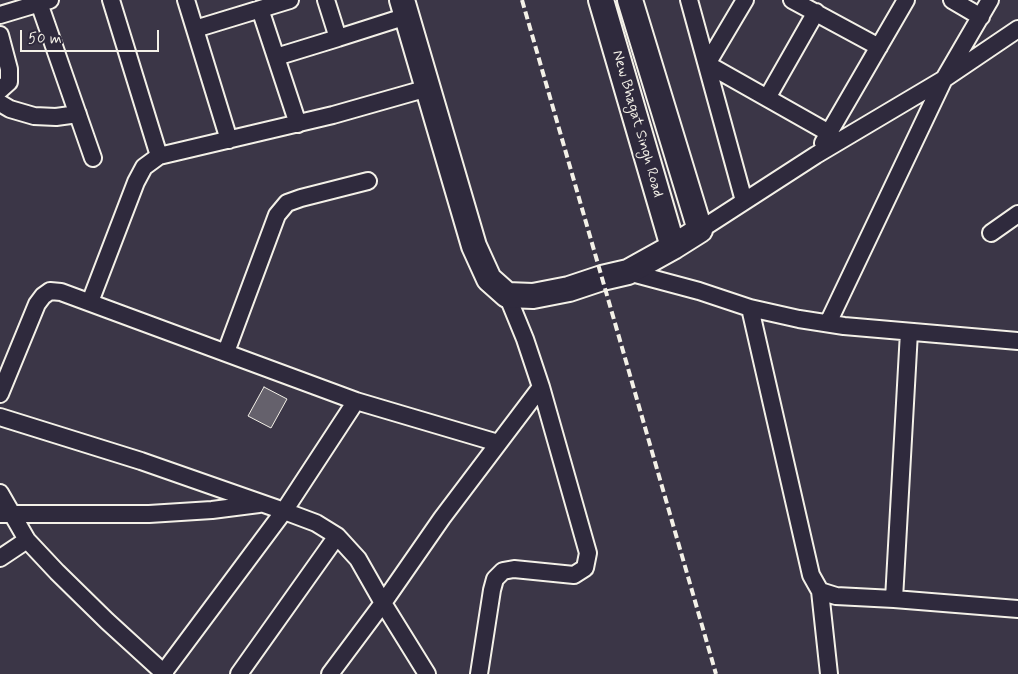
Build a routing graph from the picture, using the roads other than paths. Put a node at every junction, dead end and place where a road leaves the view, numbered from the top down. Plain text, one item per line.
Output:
1 (110, 0) edge
2 (186, 0) edge
3 (290, 0) edge
4 (326, 0) edge
5 (601, 0) edge
6 (630, 0) edge
7 (690, 0) edge
8 (745, 0) edge
9 (792, 0) edge
10 (906, 0) edge
11 (952, 0) edge
12 (990, 0) edge
13 (45, 2) edge
14 (404, 8) edge
15 (260, 9) junction
16 (816, 12) junction
17 (0, 15) edge
18 (980, 17) junction
19 (195, 29) junction
20 (1018, 29) edge
21 (0, 35) edge
22 (338, 38) junction
23 (879, 47) junction
24 (276, 57) junction
25 (707, 64) junction
26 (944, 79) junction
27 (428, 88) junction
28 (0, 90) edge
29 (767, 98) junction
30 (0, 103) edge
31 (78, 114) junction
32 (298, 124) junction
33 (829, 133) junction
34 (230, 140) junction
35 (816, 155) junction
36 (159, 156) junction
37 (92, 158) dead end
38 (368, 181) dead end
39 (744, 201) junction
40 (1018, 214) edge
41 (700, 230) junction
42 (992, 233) dead end
43 (673, 247) junction
44 (628, 272) junction
45 (507, 295) junction
46 (90, 302) junction
47 (750, 308) junction
48 (828, 323) junction
49 (909, 332) junction
50 (1018, 341) edge
51 (226, 352) junction
52 (541, 386) junction
53 (0, 394) edge
54 (356, 401) junction
55 (0, 417) edge
56 (498, 443) junction
57 (0, 493) edge
58 (264, 504) junction
59 (284, 510) junction
60 (6, 514) edge
61 (336, 536) junction
62 (26, 540) junction
63 (0, 558) edge
64 (820, 591) junction
65 (894, 600) junction
66 (382, 603) junction
67 (1018, 609) edge
68 (165, 673) edge
69 (239, 674) edge
70 (330, 674) edge
71 (427, 674) edge
72 (479, 674) edge
73 (829, 674) edge

1 - 36 street
2 - 19 street
3 - 15 street
4 - 22 street
5 - 43 street, New Bhagat Singh Road
6 - 41 street, New Bhagat Singh Road
7 - 25 street
8 - 25 street
9 - 16 street
10 - 23 street
11 - 18 street
12 - 18 street
13 - 17 street
13 - 31 street
14 - 22 street
14 - 27 street
15 - 19 street
15 - 24 street
16 - 23 street
16 - 29 street
18 - 26 street
19 - 34 street
20 - 26 street
21 - 28 street
22 - 24 street
23 - 33 street
24 - 32 street
25 - 29 street
25 - 39 street
26 - 35 street
26 - 48 street
27 - 32 street
27 - 45 street
29 - 33 street
30 - 31 street
31 - 37 street
32 - 34 street
33 - 35 street
34 - 36 street
35 - 39 street
36 - 46 street
38 - 51 street
39 - 41 street
40 - 42 street
41 - 43 street
43 - 44 street
44 - 45 street
44 - 47 street
45 - 52 street
46 - 51 street
46 - 53 street
47 - 48 street
47 - 64 street
48 - 49 street
49 - 50 street
49 - 65 street
51 - 54 street
52 - 56 street
52 - 72 street
54 - 56 street
54 - 59 street
55 - 58 street
56 - 66 street
57 - 60 street
58 - 59 street
58 - 60 street
59 - 61 street
59 - 68 street
60 - 62 street
61 - 66 street
61 - 69 street
62 - 63 street
62 - 68 street
64 - 65 street
64 - 73 street
65 - 67 street
66 - 70 street
66 - 71 street

